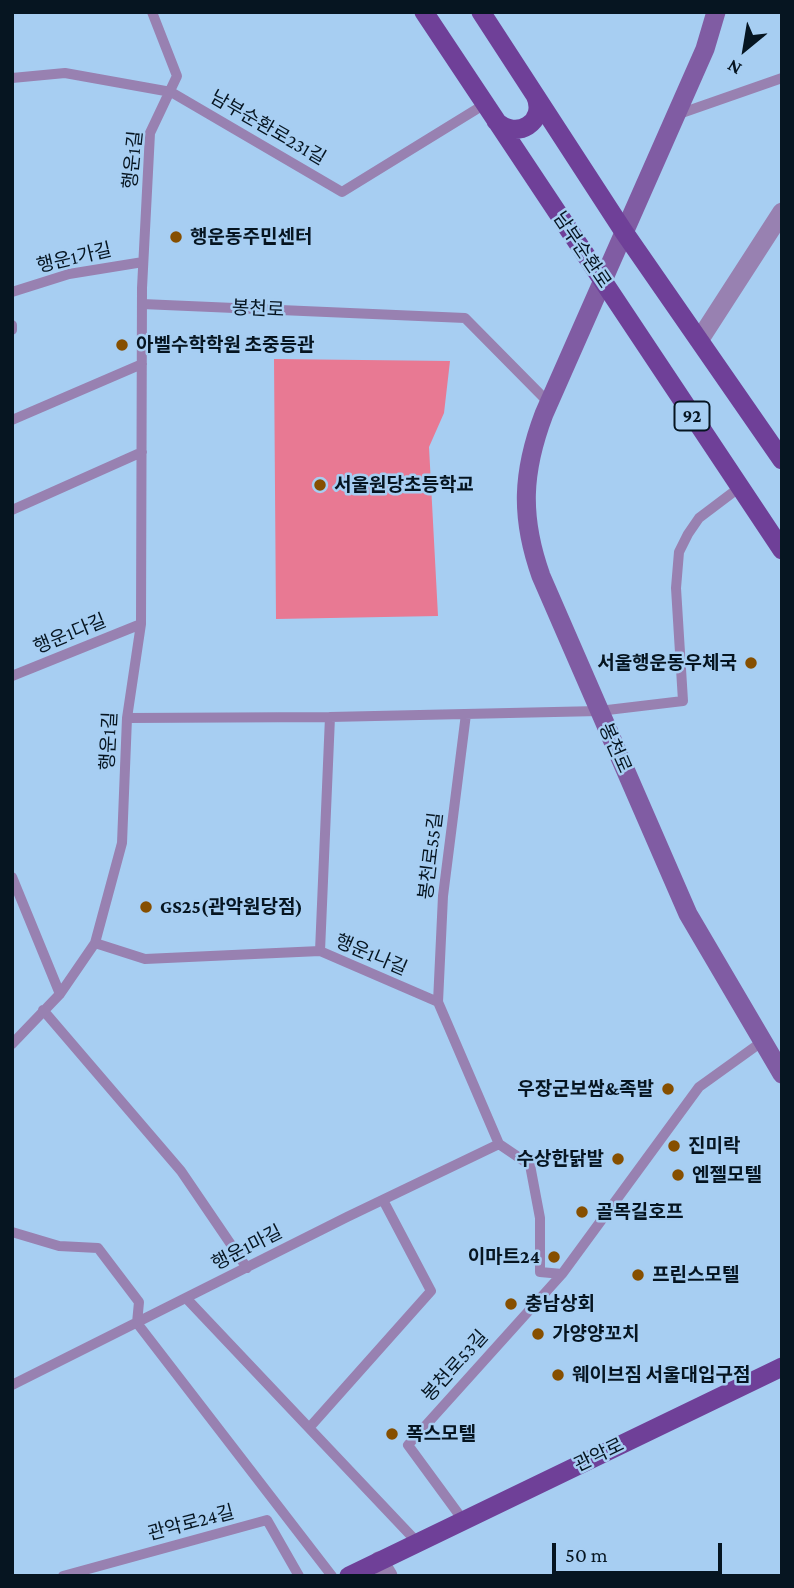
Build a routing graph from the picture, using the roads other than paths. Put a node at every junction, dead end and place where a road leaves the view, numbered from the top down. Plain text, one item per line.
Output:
1 (152, 12) edge
2 (424, 12) edge
3 (481, 12) edge
4 (716, 12) edge
5 (12, 78) edge
6 (782, 78) edge
7 (171, 92) junction
8 (535, 94) junction
9 (490, 112) junction
10 (676, 116) junction
11 (782, 212) edge
12 (624, 232) junction
13 (143, 262) junction
14 (603, 281) junction
15 (12, 292) edge
16 (142, 304) junction
17 (700, 339) junction
18 (142, 364) junction
19 (549, 403) junction
20 (12, 420) edge
21 (142, 452) junction
22 (782, 460) edge
23 (740, 487) junction
24 (12, 510) edge
25 (782, 550) edge
26 (141, 624) junction
27 (12, 676) edge
28 (599, 711) junction
29 (466, 714) junction
30 (330, 717) junction
31 (127, 718) junction
32 (12, 877) edge
33 (95, 943) junction
34 (320, 951) junction
35 (60, 994) junction
36 (438, 1002) junction
37 (43, 1010) junction
38 (762, 1041) junction
39 (12, 1044) edge
40 (780, 1064) edge
41 (499, 1144) junction
42 (383, 1200) junction
43 (12, 1232) edge
44 (247, 1268) junction
45 (562, 1274) junction
46 (186, 1298) junction
47 (137, 1323) junction
48 (782, 1367) edge
49 (12, 1385) edge
50 (309, 1428) junction
51 (463, 1520) junction
52 (417, 1542) junction
53 (384, 1568) edge
54 (63, 1576) edge
55 (299, 1576) edge
56 (332, 1576) edge
57 (349, 1576) edge

1 - 7 lane, 행운1길
2 - 9 main road, 남부순환로 / 92
3 - 8 main road, 92
4 - 10 main road, 봉천로
5 - 7 lane, 남부순환로231길
6 - 10 lane
7 - 9 lane, 남부순환로231길
7 - 13 lane, 행운1길
8 - 9 main road
8 - 12 main road, 92
9 - 14 main road, 남부순환로 / 92
10 - 12 main road, 봉천로
11 - 17 street
12 - 14 main road, 봉천로
12 - 17 main road, 92
13 - 15 lane, 행운1가길
13 - 16 lane, 행운1길
14 - 19 main road, 봉천로
14 - 23 main road, 남부순환로 / 92
16 - 18 lane, 행운1길
16 - 19 lane, 봉천로
17 - 22 main road, 92
18 - 20 lane
18 - 21 lane, 행운1길
19 - 28 main road, 봉천로
21 - 24 lane
21 - 26 lane, 행운1길
23 - 25 main road, 남부순환로 / 92
23 - 28 lane
26 - 27 lane, 행운1다길
26 - 31 lane, 행운1길
28 - 29 lane
28 - 38 main road, 봉천로
29 - 30 lane
29 - 36 lane, 봉천로55길
30 - 31 lane
30 - 34 lane
31 - 33 lane, 행운1길
32 - 35 lane
33 - 34 lane, 행운1나길
33 - 35 lane, 행운1길
34 - 36 lane, 행운1나길
35 - 37 lane, 행운1길
36 - 41 lane
37 - 39 lane, 행운1길
37 - 44 lane
38 - 40 main road, 봉천로
38 - 45 lane, 봉천로53길
41 - 42 lane, 행운1마길
41 - 45 lane
42 - 44 lane, 행운1마길
42 - 50 lane
43 - 47 lane
44 - 46 lane, 행운1마길
45 - 51 lane, 봉천로53길
46 - 47 lane, 행운1마길
46 - 50 lane
47 - 49 lane, 행운1마길
47 - 56 lane
48 - 51 main road, 관악로
50 - 52 lane
51 - 52 main road, 관악로
52 - 53 main road, 관악로
53 - 57 main road, 관악로
54 - 55 lane, 관악로24길

